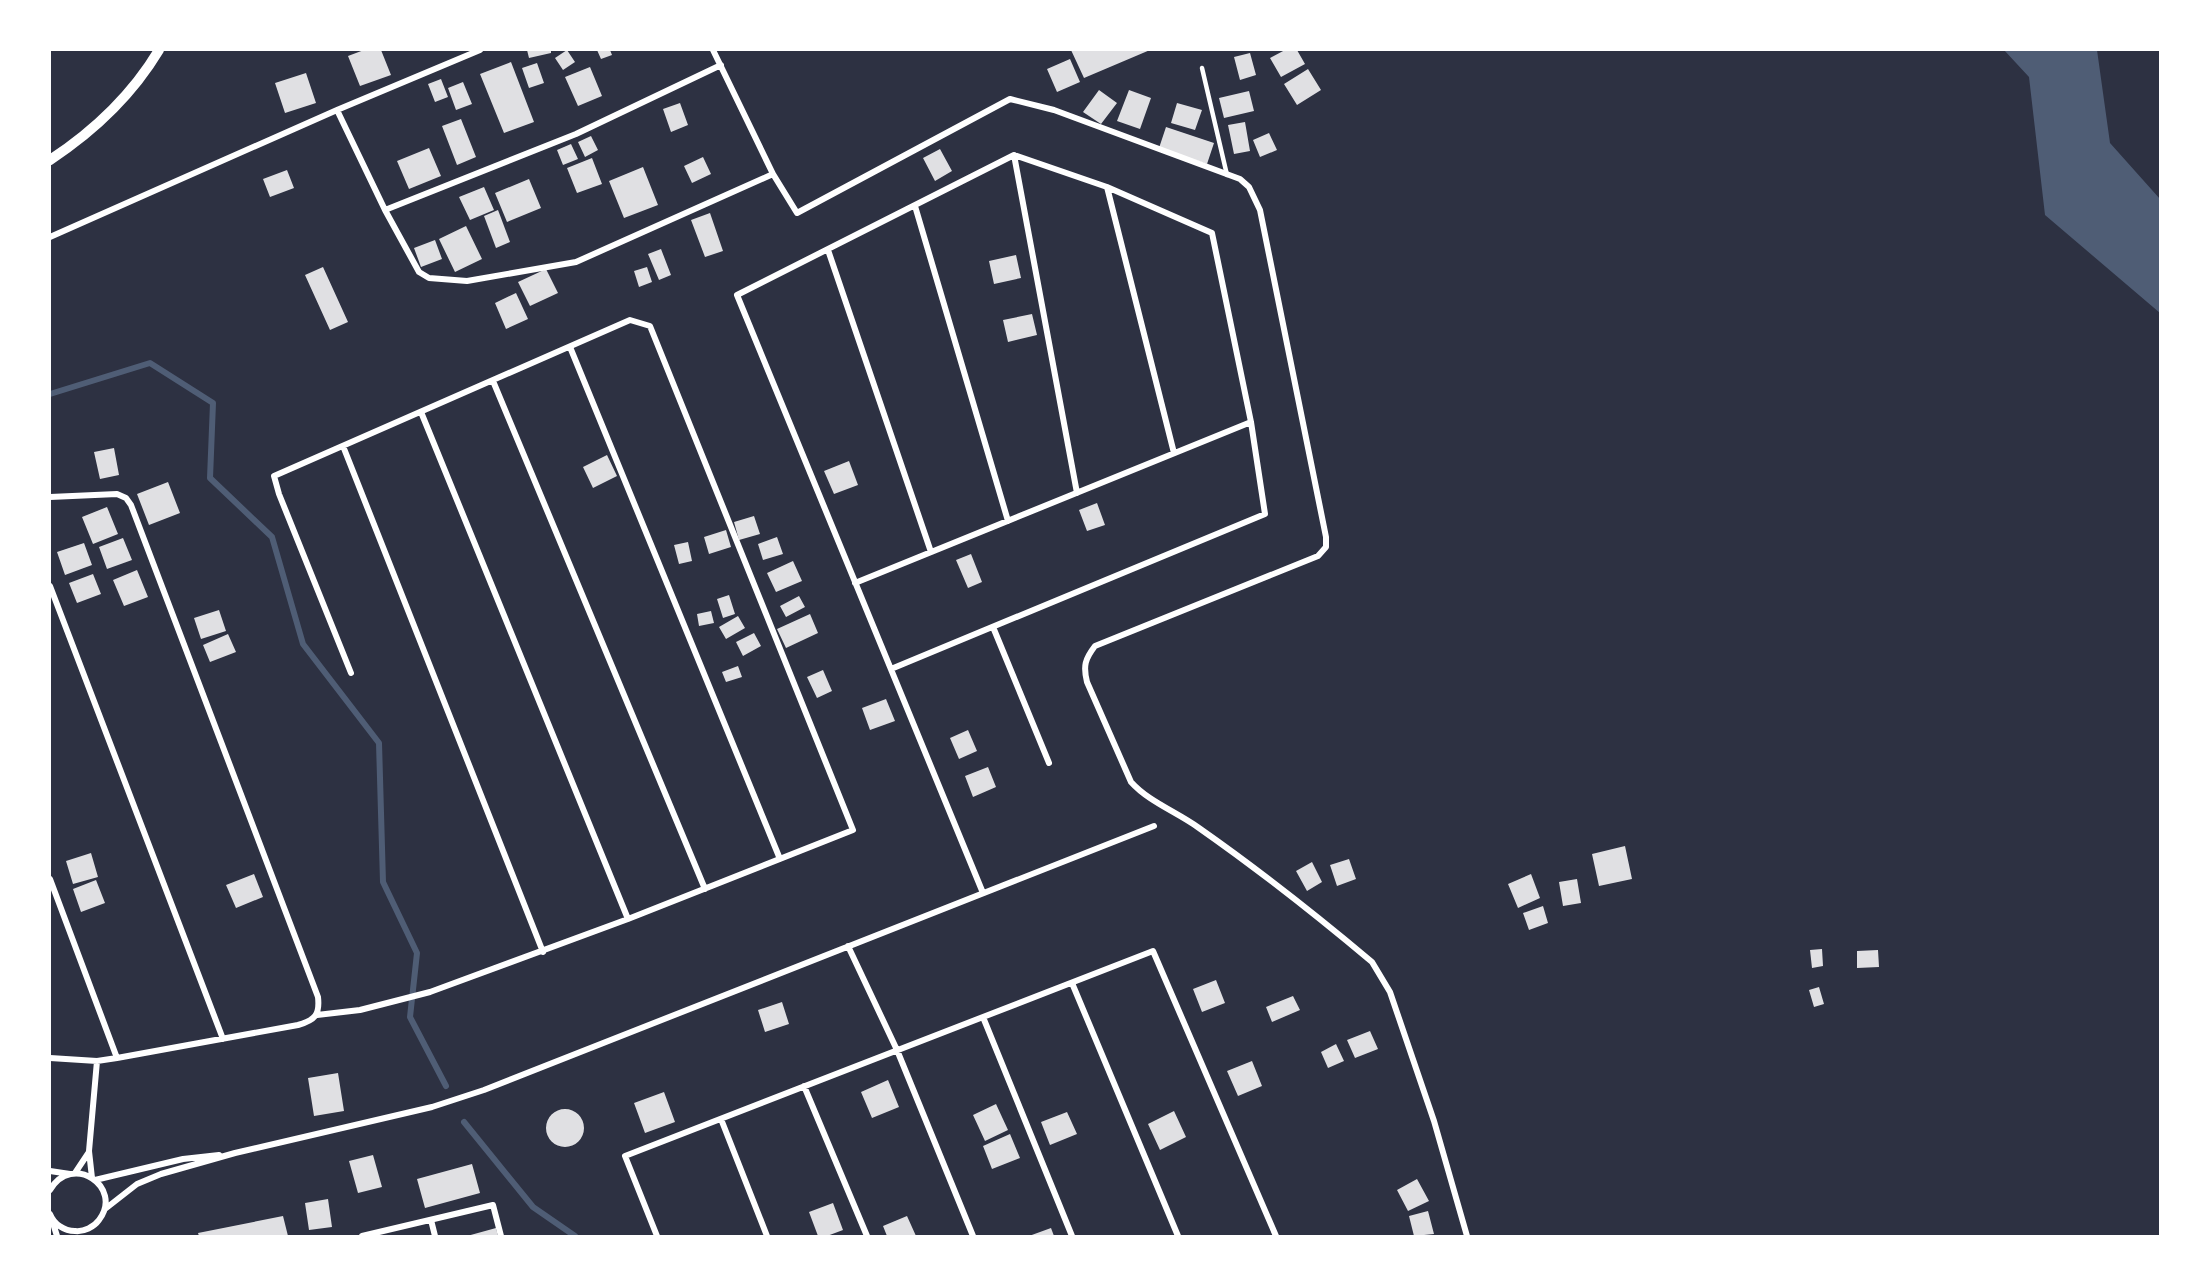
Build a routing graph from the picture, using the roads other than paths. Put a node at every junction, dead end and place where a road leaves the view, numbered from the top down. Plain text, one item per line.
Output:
1 (159, 50) edge
2 (480, 50) edge
3 (713, 50) edge
4 (720, 65) junction
5 (1202, 68) dead end
6 (337, 110) junction
7 (1014, 154) junction
8 (50, 160) edge
9 (773, 174) junction
10 (1227, 176) junction
11 (1107, 187) junction
12 (915, 206) junction
13 (385, 210) junction
14 (50, 237) edge
15 (828, 250) junction
16 (570, 347) junction
17 (493, 381) junction
18 (421, 412) junction
19 (1251, 422) junction
20 (343, 446) junction
21 (1174, 453) junction
22 (1077, 493) junction
23 (50, 497) edge
24 (1008, 521) junction
25 (931, 552) junction
26 (855, 583) junction
27 (50, 586) edge
28 (993, 627) junction
29 (891, 669) junction
30 (351, 673) dead end
31 (1049, 763) dead end
32 (1154, 826) dead end
33 (780, 859) junction
34 (50, 879) edge
35 (705, 889) junction
36 (983, 893) junction
37 (628, 919) junction
38 (848, 946) junction
39 (543, 952) junction
40 (1072, 983) junction
41 (317, 1015) junction
42 (983, 1017) junction
43 (223, 1039) junction
44 (897, 1050) junction
45 (50, 1058) edge
46 (117, 1058) junction
47 (97, 1061) junction
48 (804, 1086) junction
49 (721, 1119) junction
50 (89, 1151) junction
51 (235, 1153) junction
52 (50, 1171) edge
53 (73, 1173) junction
54 (93, 1179) junction
55 (50, 1191) edge
56 (105, 1209) junction
57 (51, 1216) edge
58 (431, 1220) junction
59 (95, 1225) junction
60 (57, 1236) edge
61 (91, 1236) edge
62 (362, 1236) edge
63 (435, 1236) edge
64 (501, 1236) edge
65 (657, 1236) edge
66 (767, 1236) edge
67 (867, 1236) edge
68 (973, 1236) edge
69 (1072, 1236) edge
70 (1178, 1236) edge
71 (1276, 1236) edge
72 (1467, 1236) edge

1 - 8 street
2 - 6 street
3 - 4 street
4 - 9 street
4 - 13 street
5 - 10 lane
6 - 13 street
6 - 14 street
7 - 11 street
7 - 12 street
7 - 22 street
9 - 10 street
9 - 13 street
10 - 72 street
11 - 19 street
11 - 21 street
12 - 15 street
12 - 24 street
15 - 25 street
15 - 26 street
16 - 17 street
16 - 33 street
16 - 33 street
17 - 18 street
17 - 35 street
18 - 20 street
18 - 37 street
19 - 21 street
19 - 28 street
20 - 30 street
20 - 39 street
21 - 22 street
22 - 24 street
23 - 41 street
24 - 25 street
25 - 26 street
26 - 29 street
27 - 43 street
28 - 29 street
28 - 31 street
29 - 36 street
32 - 36 street
33 - 35 street
34 - 46 street
35 - 37 street
36 - 38 street
37 - 39 street
38 - 44 street
38 - 51 street
39 - 41 street
40 - 42 street
40 - 70 street
40 - 71 street
41 - 43 street
42 - 44 street
42 - 69 street
43 - 46 street
44 - 48 street
44 - 68 street
45 - 47 street
46 - 47 street
47 - 50 street
48 - 49 street
48 - 67 street
49 - 65 street
49 - 66 street
50 - 53 street
50 - 54 street
51 - 54 street
51 - 56 street
52 - 53 street
53 - 54 street
53 - 55 street
54 - 56 street
56 - 59 street
57 - 59 street
57 - 60 street
58 - 62 street
58 - 63 street
58 - 64 street
59 - 61 street

